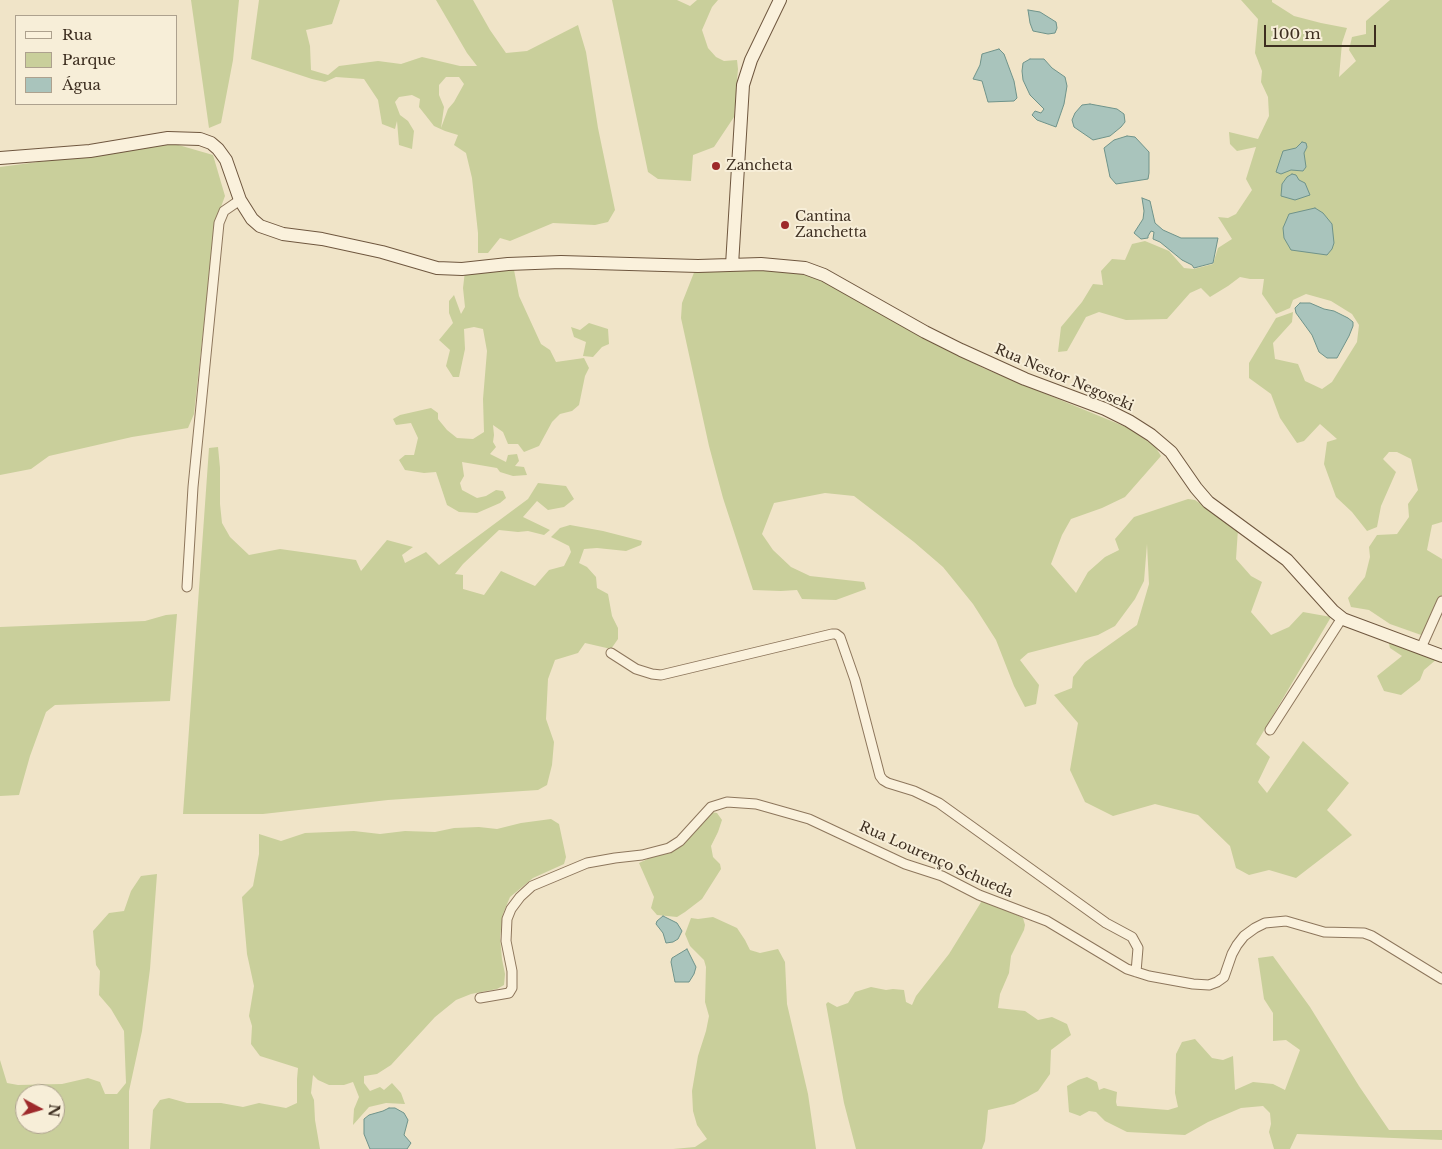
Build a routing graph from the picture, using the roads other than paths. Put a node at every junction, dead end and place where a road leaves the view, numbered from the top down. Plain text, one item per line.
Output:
1 (780, 0) edge
2 (0, 158) edge
3 (240, 200) junction
4 (732, 264) junction
5 (187, 587) dead end
6 (1442, 601) edge
7 (1342, 618) junction
8 (1421, 648) junction
9 (611, 653) dead end
10 (1442, 656) edge
11 (1270, 730) dead end
12 (1136, 972) junction
13 (1442, 979) edge
14 (480, 998) dead end

1 - 4 street
2 - 3 street, Rua Nestor Negoseki
3 - 4 street, Rua Nestor Negoseki
3 - 5 street
4 - 7 street, Rua Nestor Negoseki
6 - 8 street
7 - 8 street, Rua Nestor Negoseki
7 - 11 street
8 - 10 street, Rua Nestor Negoseki
9 - 12 street
12 - 13 street, Rua Lourenço Schueda
12 - 14 street, Rua Lourenço Schueda

